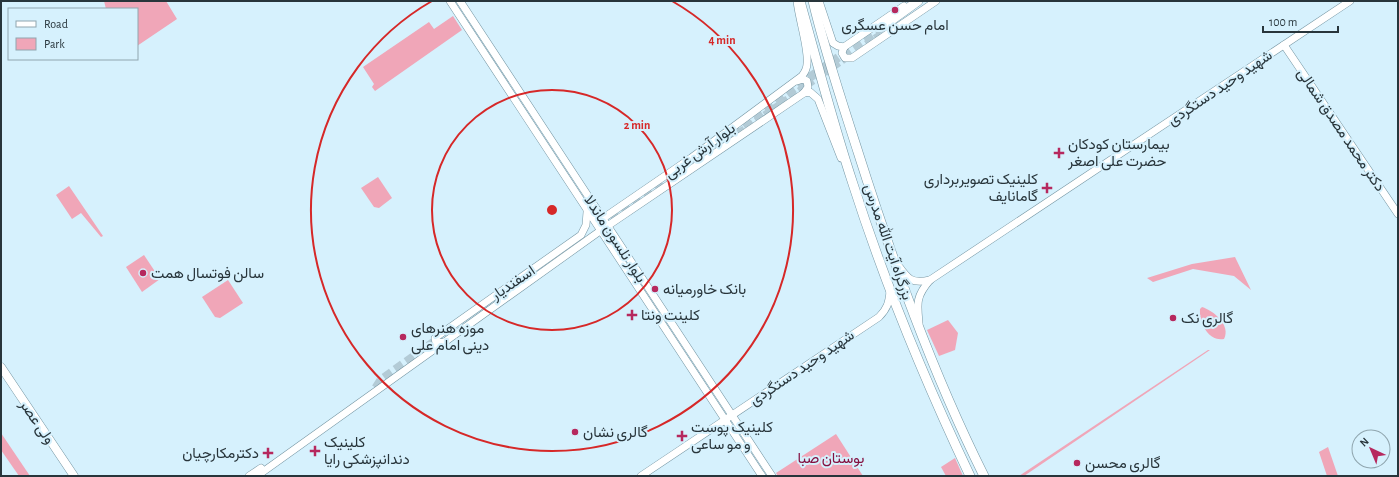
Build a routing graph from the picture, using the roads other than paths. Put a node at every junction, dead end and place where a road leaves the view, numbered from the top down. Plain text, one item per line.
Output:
1 (450, 1) edge
2 (460, 1) edge
3 (798, 1) edge
4 (813, 1) edge
5 (819, 1) edge
6 (911, 1) edge
7 (918, 1) edge
8 (935, 1) edge
9 (1350, 1) edge
10 (883, 29) joint
11 (1284, 45) junction
12 (844, 47) junction
13 (797, 81) junction
14 (804, 93) junction
15 (688, 168) dead end
16 (855, 190) junction
17 (586, 210) junction
18 (628, 213) junction
19 (1398, 214) edge
20 (602, 219) junction
21 (619, 219) junction
22 (607, 227) junction
23 (600, 232) junction
24 (615, 238) junction
25 (893, 259) junction
26 (930, 280) junction
27 (890, 290) junction
28 (920, 331) junction
29 (446, 342) junction
30 (1, 367) edge
31 (407, 369) junction
32 (732, 415) junction
33 (725, 420) junction
34 (74, 476) edge
35 (249, 476) edge
36 (257, 476) edge
37 (640, 476) edge
38 (762, 476) edge
39 (772, 476) edge
40 (970, 476) edge
41 (984, 476) edge

1 - 17 main road, بلوار نلسون ماندلا
2 - 20 main road, بلوار نلسون ماندلا
3 - 13 main road
3 - 16 highway, بزرگراه آیت الله مدرس
4 - 25 highway, بزرگراه آیت الله مدرس
5 - 12 main road
6 - 12 main road
7 - 10 highway
8 - 10 main road
8 - 12 main road
9 - 11 main road, شهید وحید دستگردی
11 - 19 main road, دکتر محمد مصدق شمالی
11 - 26 main road, شهید وحید دستگردی
13 - 14 main road
13 - 20 main road, بلوار آرش غربی
14 - 16 main road
14 - 18 main road, بلوار آرش غربی
15 - 18 main road, بلوار آرش غربی
16 - 27 highway, بزرگراه آیت الله مدرس
17 - 23 main road, بلوار نلسون ماندلا
17 - 29 main road, اسفندیار
18 - 21 main road, بلوار آرش غربی
20 - 22 main road, بلوار نلسون ماندلا
21 - 22 main road, بلوار آرش غربی
21 - 24 main road
22 - 23 main road, بلوار آرش غربی
22 - 24 main road, بلوار نلسون ماندلا
23 - 29 main road, اسفندیار
23 - 33 main road, بلوار نلسون ماندلا
24 - 32 main road, بلوار نلسون ماندلا
25 - 26 main road
25 - 28 highway, بزرگراه آیت الله مدرس
26 - 28 main road, شهید وحید دستگردی
27 - 32 main road, شهید وحید دستگردی
27 - 40 highway, بزرگراه آیت الله مدرس
28 - 41 highway, بزرگراه آیت الله مدرس
29 - 31 main road, اسفندیار
30 - 34 main road, ولی عصر
31 - 35 main road, اسفندیار
31 - 36 main road, اسفندیار
32 - 33 main road, شهید وحید دستگردی
32 - 39 main road, بلوار نلسون ماندلا
33 - 37 main road, شهید وحید دستگردی
33 - 38 main road, بلوار نلسون ماندلا

